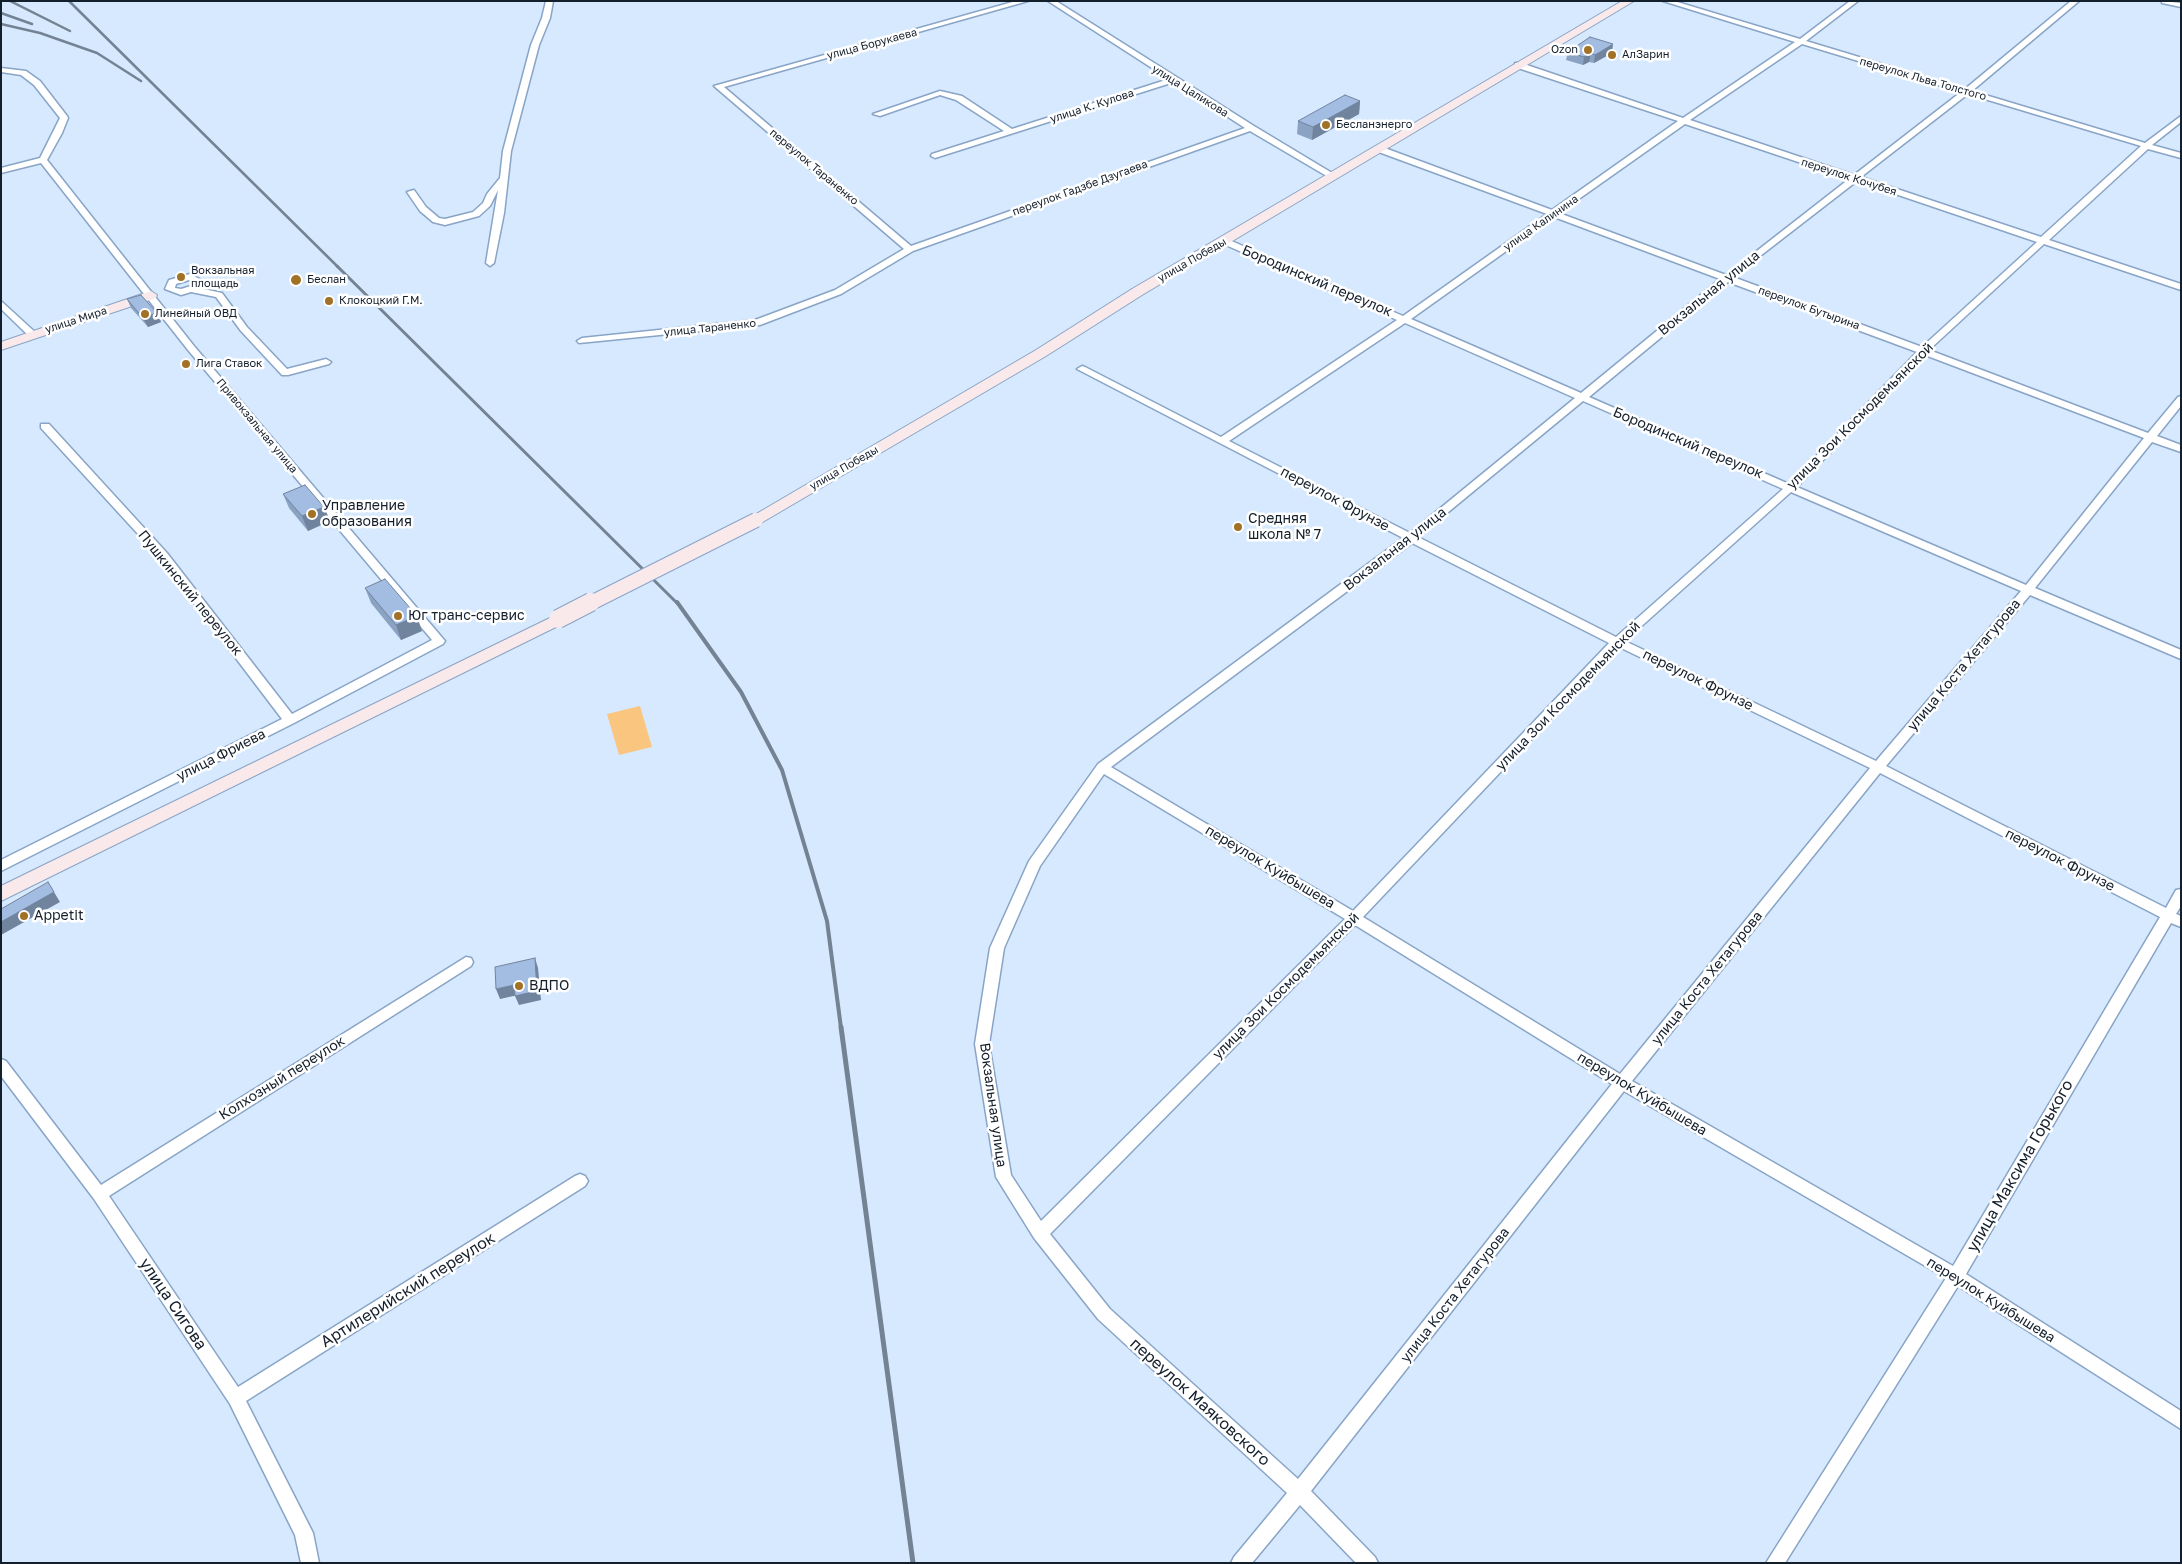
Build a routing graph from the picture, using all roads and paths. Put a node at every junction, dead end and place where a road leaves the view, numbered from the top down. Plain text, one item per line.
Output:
1 (550, 1) edge
2 (1025, 1) edge
3 (1050, 1) edge
4 (1629, 1) edge
5 (1666, 1) edge
6 (1854, 1) edge
7 (2076, 1) edge
8 (2165, 1) edge
9 (2181, 5) edge
10 (1799, 43) junction
11 (1518, 65) junction
12 (1, 70) edge
13 (1173, 80) junction
14 (718, 86) joint
15 (1967, 91) junction
16 (877, 114) dead end
17 (2181, 118) edge
18 (1682, 122) junction
19 (1251, 128) junction
20 (1011, 132) junction
21 (2146, 146) junction
22 (1379, 149) junction
23 (935, 156) dead end
24 (2181, 156) edge
25 (44, 160) junction
26 (1, 171) edge
27 (1333, 176) junction
28 (504, 178) junction
29 (1855, 179) junction
30 (411, 192) dead end
31 (1554, 214) junction
32 (1224, 241) junction
33 (2041, 241) junction
34 (910, 249) junction
35 (490, 263) dead end
36 (1727, 278) junction
37 (2181, 287) edge
38 (151, 295) junction
39 (1, 304) edge
40 (1405, 319) junction
41 (33, 335) junction
42 (582, 341) dead end
43 (1, 346) edge
44 (1923, 351) junction
45 (326, 362) dead end
46 (1082, 368) dead end
47 (1582, 398) junction
48 (2181, 399) edge
49 (45, 426) dead end
50 (2151, 437) junction
51 (1223, 440) junction
52 (2181, 449) edge
53 (1790, 488) junction
54 (1411, 538) junction
55 (2028, 590) junction
56 (440, 641) joint
57 (1617, 642) junction
58 (2181, 654) edge
59 (290, 720) junction
60 (1102, 767) junction
61 (1878, 767) junction
62 (1, 866) edge
63 (1, 894) edge
64 (2181, 894) edge
65 (1354, 918) junction
66 (2174, 918) edge
67 (466, 962) dead end
68 (1, 1064) edge
69 (1622, 1083) junction
70 (580, 1182) dead end
71 (99, 1194) junction
72 (1040, 1233) junction
73 (1956, 1276) junction
74 (236, 1398) junction
75 (2181, 1421) edge
76 (1299, 1492) junction
77 (310, 1563) edge
78 (1240, 1563) edge
79 (1369, 1563) edge
80 (1775, 1563) edge

1 - 28 street
2 - 14 street, улица Борукаева
3 - 13 street, улица Цаликова
4 - 11 main road, улица Победы
5 - 10 street, переулок Льва Толстого
6 - 10 street, улица Калинина
7 - 15 street, Вокзальная улица
8 - 9 street
10 - 15 street, переулок Льва Толстого
10 - 18 street, улица Калинина
11 - 18 street, переулок Кочубея
11 - 22 main road, улица Победы
12 - 25 street
13 - 19 street, улица Цаликова
13 - 20 street, улица К. Кулова
14 - 34 street, переулок Тараненко
15 - 21 street, переулок Льва Толстого
15 - 29 street, Вокзальная улица
16 - 20 street
17 - 21 street, улица Зои Космодемьянской
18 - 29 street, переулок Кочубея
18 - 31 street, улица Калинина
19 - 27 street, улица Цаликова
19 - 34 street, переулок Гадзбе Дзугаева
20 - 23 street, улица К. Кулова
21 - 24 street, переулок Льва Толстого
21 - 33 street, улица Зои Космодемьянской
22 - 27 main road, улица Победы
22 - 31 street, переулок Бутырина
25 - 26 street
25 - 38 street, Привокзальная улица
27 - 32 main road, улица Победы
28 - 30 street
28 - 35 street
29 - 33 street, переулок Кочубея
29 - 36 street, Вокзальная улица
31 - 36 street, переулок Бутырина
31 - 40 street, улица Калинина
32 - 40 street, Бородинский переулок
32 - 63 main road, улица Победы, bridge
33 - 37 street, переулок Кочубея
33 - 44 street, улица Зои Космодемьянской
34 - 42 street, улица Тараненко
36 - 44 street, переулок Бутырина
36 - 47 street, Вокзальная улица
38 - 41 main road, улица Мира
38 - 45 street
38 - 56 street, Привокзальная улица
39 - 41 street
40 - 47 street, Бородинский переулок
40 - 51 street, улица Калинина
41 - 43 main road, улица Мира
44 - 50 street, переулок Бутырина
44 - 53 street, улица Зои Космодемьянской
46 - 51 street, переулок Фрунзе
47 - 53 street, Бородинский переулок
47 - 54 street, Вокзальная улица
48 - 50 street, улица Коста Хетагурова
49 - 59 street, Пушкинский переулок
50 - 52 street, переулок Бутырина
50 - 55 street, улица Коста Хетагурова
51 - 54 street, переулок Фрунзе
53 - 55 street, Бородинский переулок
53 - 57 street, улица Зои Космодемьянской
54 - 57 street, переулок Фрунзе
54 - 60 street, Вокзальная улица
55 - 58 street, Бородинский переулок
55 - 61 street, улица Коста Хетагурова
56 - 59 street, улица Фриева
57 - 61 street, переулок Фрунзе
57 - 65 street, улица Зои Космодемьянской
59 - 62 street, улица Фриева
60 - 65 street, переулок Куйбышева
60 - 72 street, Вокзальная улица
61 - 66 street, переулок Фрунзе
61 - 69 street, улица Коста Хетагурова
64 - 66 street, улица Максима Горького
65 - 69 street, переулок Куйбышева
65 - 72 street, улица Зои Космодемьянской
66 - 73 street, улица Максима Горького
67 - 71 street, Колхозный переулок
68 - 71 street, улица Сигова
69 - 73 street, переулок Куйбышева
69 - 76 street, улица Коста Хетагурова
70 - 74 street, Артилерийский переулок
71 - 74 street, улица Сигова
72 - 76 street, переулок Маяковского
73 - 75 street, переулок Куйбышева
73 - 80 street, улица Максима Горького
74 - 77 street, улица Сигова
76 - 78 street, улица Коста Хетагурова
76 - 79 street, переулок Маяковского

